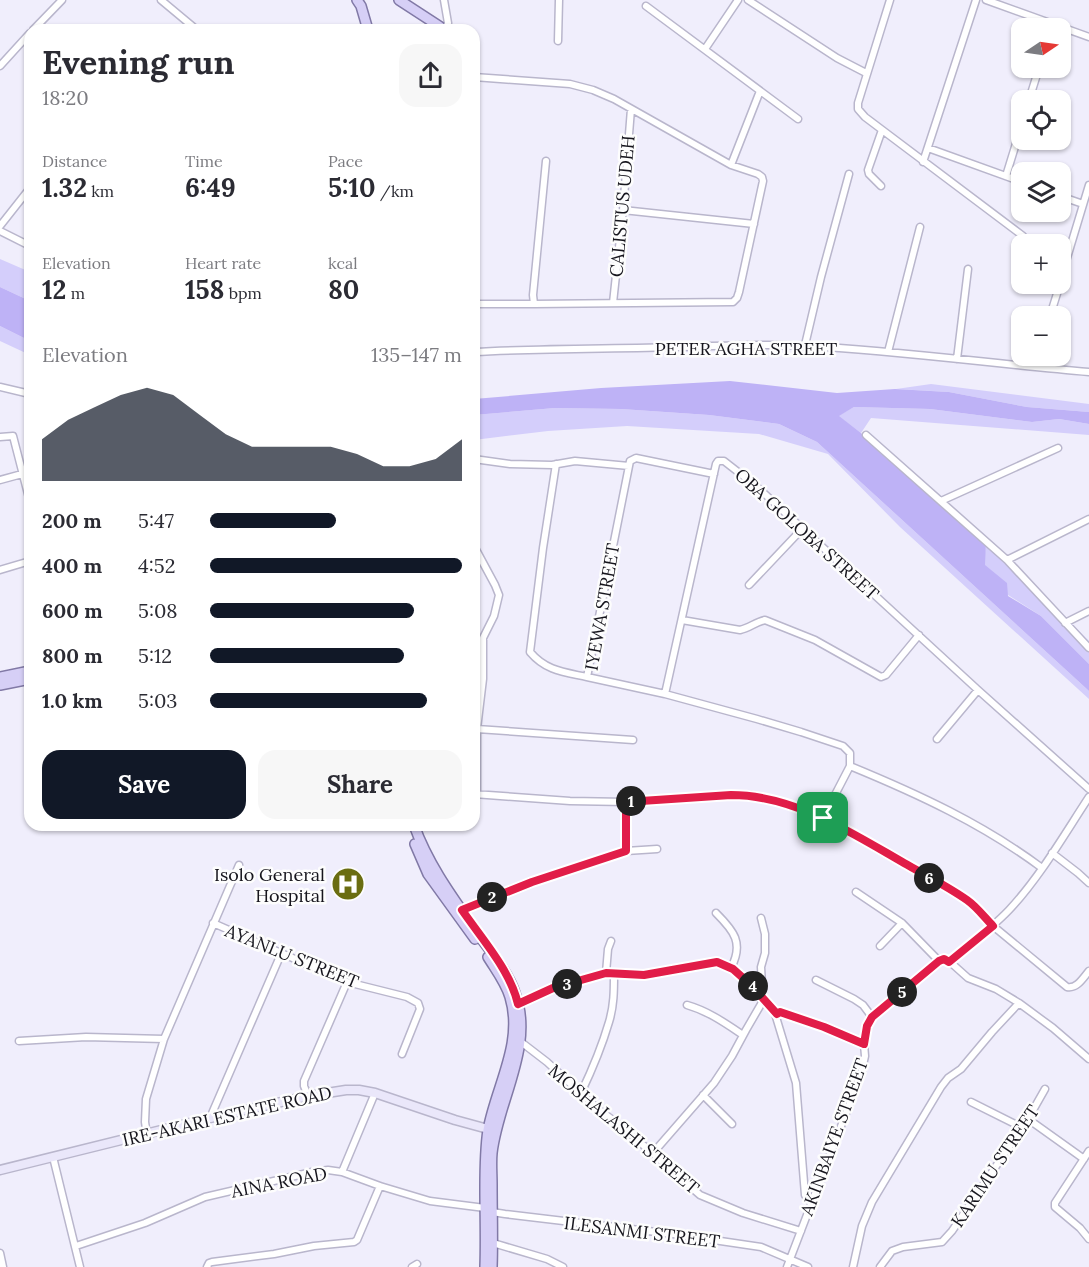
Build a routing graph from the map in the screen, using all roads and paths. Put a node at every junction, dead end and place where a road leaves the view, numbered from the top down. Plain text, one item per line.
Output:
1 (62, 0) edge
2 (161, 0) edge
3 (357, 0) edge
4 (399, 0) edge
5 (444, 0) edge
6 (559, 0) edge
7 (738, 0) edge
8 (748, 0) edge
9 (890, 0) edge
10 (976, 0) edge
11 (987, 0) edge
12 (646, 6) dead end
13 (1031, 18) edge
14 (38, 24) edge
15 (190, 24) edge
16 (366, 24) edge
17 (436, 24) edge
18 (448, 24) edge
19 (1071, 32) edge
20 (1089, 37) edge
21 (24, 39) edge
22 (558, 41) dead end
23 (705, 49) junction
24 (0, 66) edge
25 (866, 73) junction
26 (480, 76) edge
27 (760, 91) junction
28 (631, 109) junction
29 (798, 119) dead end
30 (882, 129) junction
31 (928, 148) junction
32 (1014, 150) edge
33 (546, 161) dead end
34 (923, 162) junction
35 (731, 165) junction
36 (849, 174) dead end
37 (1006, 176) junction
38 (1011, 178) edge
39 (1089, 184) edge
40 (881, 186) dead end
41 (24, 195) edge
42 (1071, 200) edge
43 (1083, 204) junction
44 (623, 210) junction
45 (754, 224) junction
46 (0, 225) edge
47 (920, 227) dead end
48 (0, 231) edge
49 (1020, 234) edge
50 (24, 243) edge
51 (1071, 245) edge
52 (968, 269) dead end
53 (613, 303) junction
54 (480, 304) edge
55 (534, 304) junction
56 (805, 345) junction
57 (480, 352) edge
58 (888, 352) junction
59 (957, 359) junction
60 (1035, 367) joint
61 (1089, 372) edge
62 (0, 387) edge
63 (24, 393) edge
64 (866, 435) dead end
65 (0, 437) edge
66 (1058, 447) dead end
67 (480, 460) edge
68 (556, 464) junction
69 (629, 466) junction
70 (22, 474) junction
71 (714, 474) junction
72 (0, 480) edge
73 (24, 481) edge
74 (941, 501) junction
75 (1089, 519) edge
76 (803, 528) junction
77 (480, 557) edge
78 (1007, 560) junction
79 (24, 563) edge
80 (0, 570) edge
81 (749, 585) dead end
82 (1089, 610) edge
83 (682, 620) junction
84 (1065, 623) junction
85 (920, 635) junction
86 (1089, 648) edge
87 (24, 672) edge
88 (0, 677) edge
89 (587, 677) junction
90 (24, 680) edge
91 (0, 685) edge
92 (978, 690) junction
93 (665, 694) junction
94 (480, 704) edge
95 (480, 729) edge
96 (937, 739) dead end
97 (633, 740) dead end
98 (850, 766) junction
99 (1089, 789) edge
100 (480, 794) edge
101 (1089, 797) edge
102 (626, 802) junction
103 (823, 818) junction
104 (410, 831) edge
105 (417, 831) edge
106 (657, 849) dead end
107 (626, 851) junction
108 (1052, 853) junction
109 (238, 865) dead end
110 (1042, 868) junction
111 (1089, 883) edge
112 (856, 892) dead end
113 (462, 910) junction
114 (716, 913) dead end
115 (761, 918) dead end
116 (213, 923) junction
117 (902, 923) junction
118 (993, 926) junction
119 (611, 941) dead end
120 (880, 946) dead end
121 (281, 954) junction
122 (939, 961) junction
123 (949, 962) junction
124 (730, 968) junction
125 (1089, 971) edge
126 (606, 973) junction
127 (614, 974) junction
128 (816, 980) dead end
129 (347, 982) junction
130 (757, 991) junction
131 (764, 999) junction
132 (1019, 1003) junction
133 (518, 1004) junction
134 (687, 1005) dead end
135 (777, 1014) junction
136 (872, 1017) junction
137 (743, 1035) junction
138 (165, 1039) junction
139 (19, 1041) dead end
140 (520, 1042) junction
141 (864, 1044) junction
142 (402, 1054) dead end
143 (1089, 1059) edge
144 (1046, 1089) dead end
145 (375, 1093) junction
146 (581, 1093) junction
147 (703, 1095) junction
148 (308, 1096) junction
149 (971, 1102) dead end
150 (210, 1118) junction
151 (1028, 1119) junction
152 (732, 1124) dead end
153 (1021, 1127) junction
154 (488, 1129) junction
155 (147, 1135) junction
156 (1089, 1151) edge
157 (653, 1154) junction
158 (53, 1157) junction
159 (1084, 1159) junction
160 (0, 1170) edge
161 (342, 1172) junction
162 (380, 1186) junction
163 (812, 1202) junction
164 (489, 1210) junction
165 (801, 1231) junction
166 (1089, 1239) edge
167 (493, 1244) junction
168 (76, 1246) junction
169 (788, 1264) edge
170 (208, 1265) edge
171 (80, 1267) edge
172 (484, 1267) edge
173 (492, 1267) edge
174 (563, 1267) edge
175 (808, 1267) edge
176 (853, 1267) edge
177 (880, 1267) edge

1 - 14 street
2 - 15 street
3 - 16 main road
4 - 17 main road
5 - 18 street
6 - 22 street
7 - 23 street
8 - 25 street
9 - 25 street
10 - 31 street
11 - 13 street
12 - 23 street
19 - 20 street
21 - 24 street
23 - 27 street
25 - 30 street
26 - 28 street
27 - 29 street
27 - 35 street
28 - 35 street
28 - 44 street, CALISTUS UDEH
30 - 34 street
30 - 40 street
31 - 34 street
31 - 37 street
32 - 37 street
33 - 55 street
34 - 49 street
35 - 45 street
36 - 56 street
37 - 38 street
39 - 43 street
41 - 46 street
42 - 43 street
43 - 51 street
44 - 45 street
44 - 53 street, CALISTUS UDEH
45 - 53 street
47 - 58 street
48 - 50 street
52 - 59 street
53 - 55 street
54 - 55 street
56 - 57 street, PETER AGHA STREET
56 - 58 street, PETER AGHA STREET
58 - 59 street, PETER AGHA STREET
59 - 60 street, PETER AGHA STREET
60 - 61 street, PETER AGHA STREET
62 - 63 street
64 - 74 street
65 - 70 street
66 - 74 street
67 - 68 street
68 - 69 street
68 - 89 street
69 - 71 street
69 - 89 street, IYEWA STREET
70 - 72 street
70 - 73 street
71 - 76 street, OBA GOLOBA STREET
71 - 83 street, OBA GOLOBA STREET
74 - 78 street
75 - 78 street
76 - 81 street
76 - 85 street, OBA GOLOBA STREET
77 - 94 street
78 - 84 street
79 - 80 street
82 - 84 street
83 - 85 street
83 - 93 street, OBA GOLOBA STREET
84 - 86 street
85 - 92 street, OBA GOLOBA STREET
87 - 88 main road
89 - 93 street, IYEWA STREET
90 - 91 main road
92 - 96 street
92 - 99 street, OBA GOLOBA STREET
93 - 98 street, IYEWA STREET
95 - 97 street
98 - 103 street
98 - 110 street
100 - 102 street
101 - 108 street
102 - 103 street
102 - 107 street
103 - 118 street
104 - 154 main road
105 - 113 main road
106 - 107 street
107 - 113 street
108 - 110 street
108 - 111 street
109 - 116 street
110 - 118 street
112 - 117 street
113 - 133 main road
114 - 124 street
115 - 130 street
116 - 121 street, AYANLU STREET
116 - 138 street
117 - 120 street
117 - 122 street
118 - 123 street
118 - 125 street
119 - 126 street
121 - 129 street, AYANLU STREET
121 - 150 street
122 - 123 street
122 - 136 street
123 - 132 street
124 - 127 street
124 - 130 street
126 - 127 street
126 - 133 street
127 - 146 street
128 - 136 street
129 - 142 street, AYANLU STREET
129 - 148 street
130 - 131 street
131 - 135 street
131 - 137 street
132 - 143 street
132 - 176 street
133 - 140 main road
134 - 137 street
135 - 141 street
135 - 163 street
136 - 141 street, AKINBAIYE STREET
137 - 147 street
138 - 139 street
138 - 155 street
140 - 146 street, MOSHALASHI STREET
140 - 164 main road
141 - 163 street, AKINBAIYE STREET
144 - 151 street, KARIMU STREET
145 - 148 street, IRE-AKARI ESTATE ROAD
145 - 154 street, IRE-AKARI ESTATE ROAD
145 - 161 street
146 - 157 street, MOSHALASHI STREET
147 - 152 street
147 - 157 street
148 - 150 street, IRE-AKARI ESTATE ROAD
149 - 153 street
150 - 155 street, IRE-AKARI ESTATE ROAD
151 - 153 street, KARIMU STREET
151 - 159 street
153 - 177 street, KARIMU STREET
154 - 164 main road
155 - 158 street, IRE-AKARI ESTATE ROAD
156 - 159 street
157 - 165 street, MOSHALASHI STREET
158 - 160 street, IRE-AKARI ESTATE ROAD
158 - 168 street
159 - 166 street
161 - 162 street, AINA ROAD
161 - 168 street, AINA ROAD
162 - 164 street, AINA ROAD
162 - 170 street
163 - 165 street, AKINBAIYE STREET
164 - 167 main road
164 - 169 street, ILESANMI STREET
164 - 172 main road
165 - 169 street, AKINBAIYE STREET
167 - 173 main road
167 - 174 street
168 - 171 street
169 - 175 street

